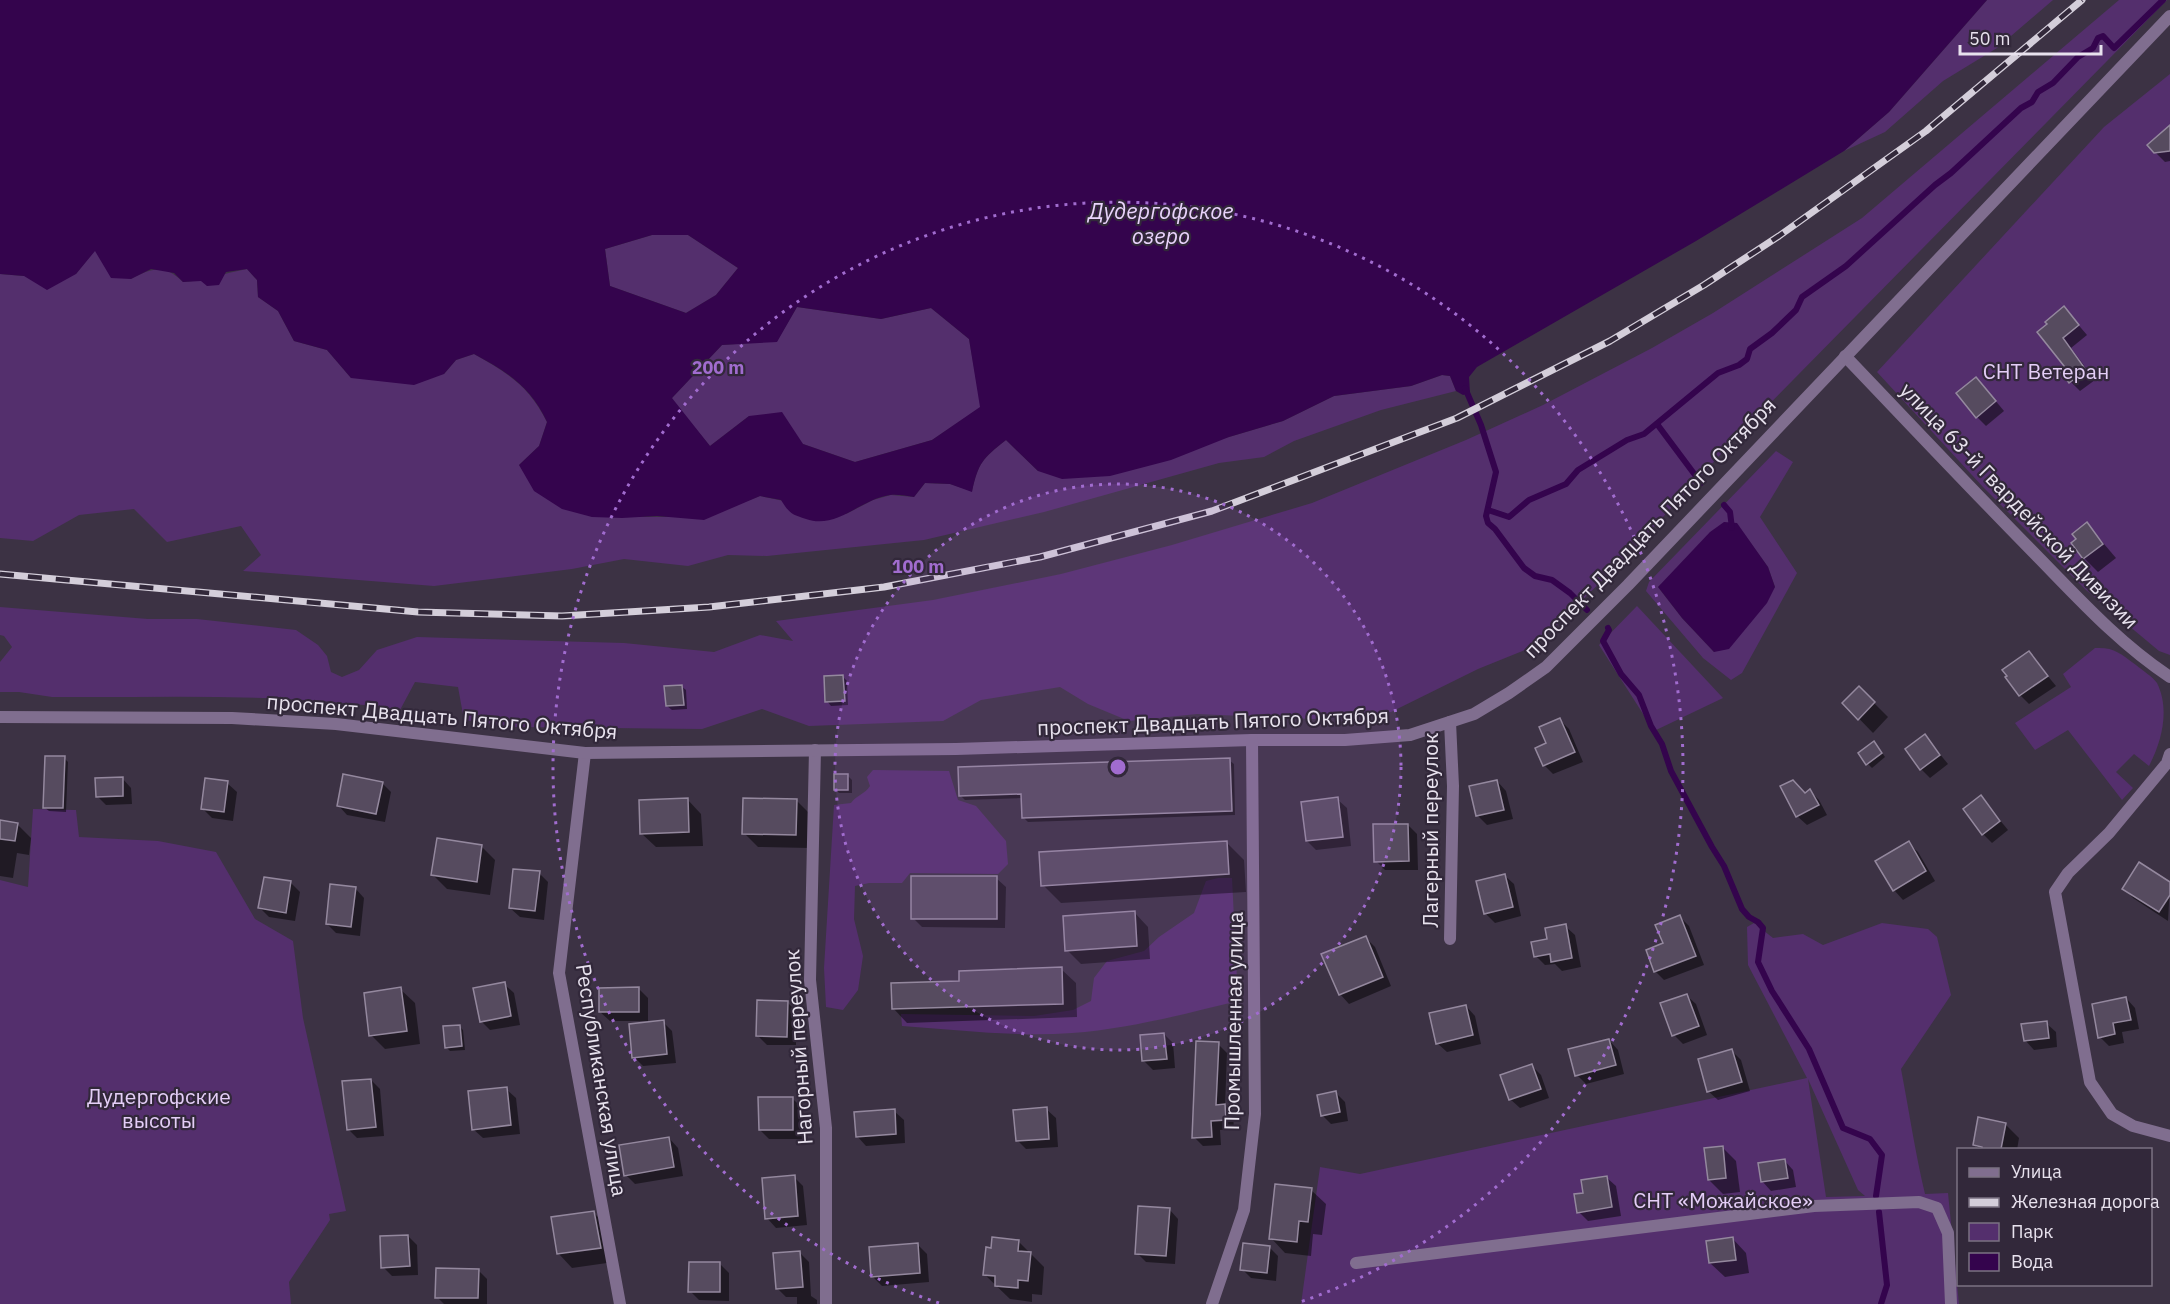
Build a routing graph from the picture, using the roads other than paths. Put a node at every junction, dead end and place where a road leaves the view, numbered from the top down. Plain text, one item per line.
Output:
1 (2170, 16) edge
2 (1845, 356) junction
3 (2170, 677) edge
4 (0, 717) edge
5 (1450, 722) junction
6 (1252, 740) junction
7 (815, 750) junction
8 (585, 753) junction
9 (2170, 754) edge
10 (1450, 939) dead end
11 (2170, 1136) edge
12 (1356, 1263) dead end
13 (1213, 1300) edge
14 (620, 1304) edge
15 (826, 1304) edge
16 (1951, 1304) edge

1 - 2 street, проспект Двадцать Пятого Октября
2 - 3 street, улица 63-й Гвардейской Дивизии
2 - 5 street, проспект Двадцать Пятого Октября
4 - 8 street, проспект Двадцать Пятого Октября
5 - 6 street, проспект Двадцать Пятого Октября
5 - 10 street, Лагерный переулок
6 - 7 street, проспект Двадцать Пятого Октября
6 - 13 street, Промышленная улица
7 - 8 street, проспект Двадцать Пятого Октября
7 - 15 street, Нагорный переулок
8 - 14 street, Республиканская улица
9 - 11 street
12 - 16 street

